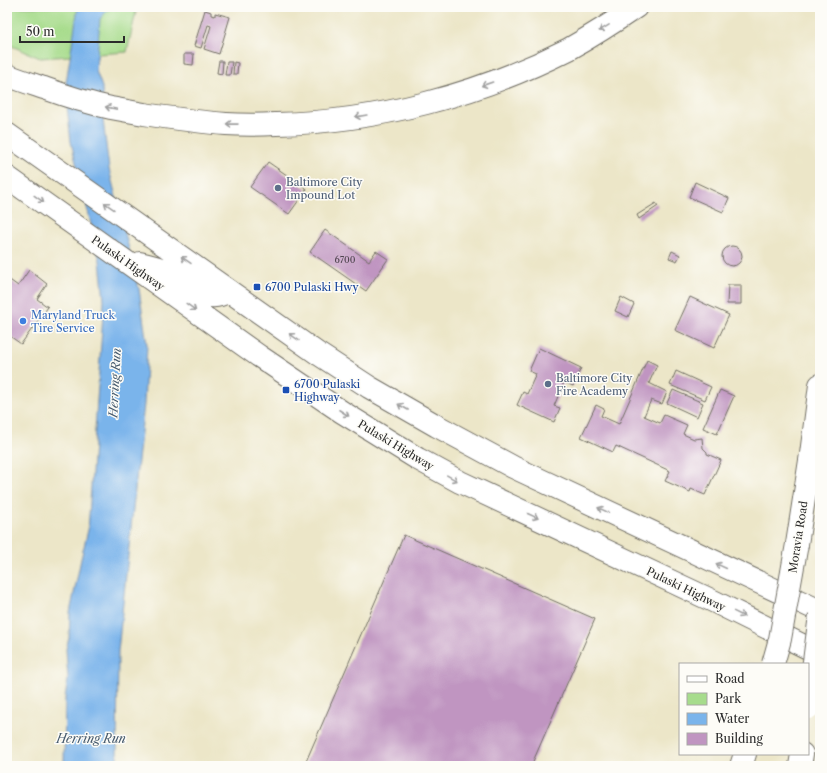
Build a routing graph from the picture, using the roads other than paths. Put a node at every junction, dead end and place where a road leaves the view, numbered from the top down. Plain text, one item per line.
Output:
1 (636, 7) edge
2 (12, 77) edge
3 (7, 134) edge
4 (7, 145) edge
5 (49, 164) junction
6 (7, 177) edge
7 (156, 275) junction
8 (229, 291) junction
9 (820, 385) edge
10 (820, 612) edge
11 (820, 615) edge
12 (820, 654) edge
13 (773, 663) edge
14 (809, 700) edge
15 (745, 755) edge
16 (802, 755) edge
17 (741, 766) edge
18 (800, 766) edge

1 -> 2 main road
3 - 5 main road
4 - 5 main road
8 -> 5 main road
6 -> 7 main road, Pulaski Highway
7 - 8 main road
7 -> 12 main road, Pulaski Highway
10 -> 8 main road
9 - 13 main road, Moravia Road, bridge
11 - 14 main road, bridge
15 - 17 main road
16 - 18 main road

